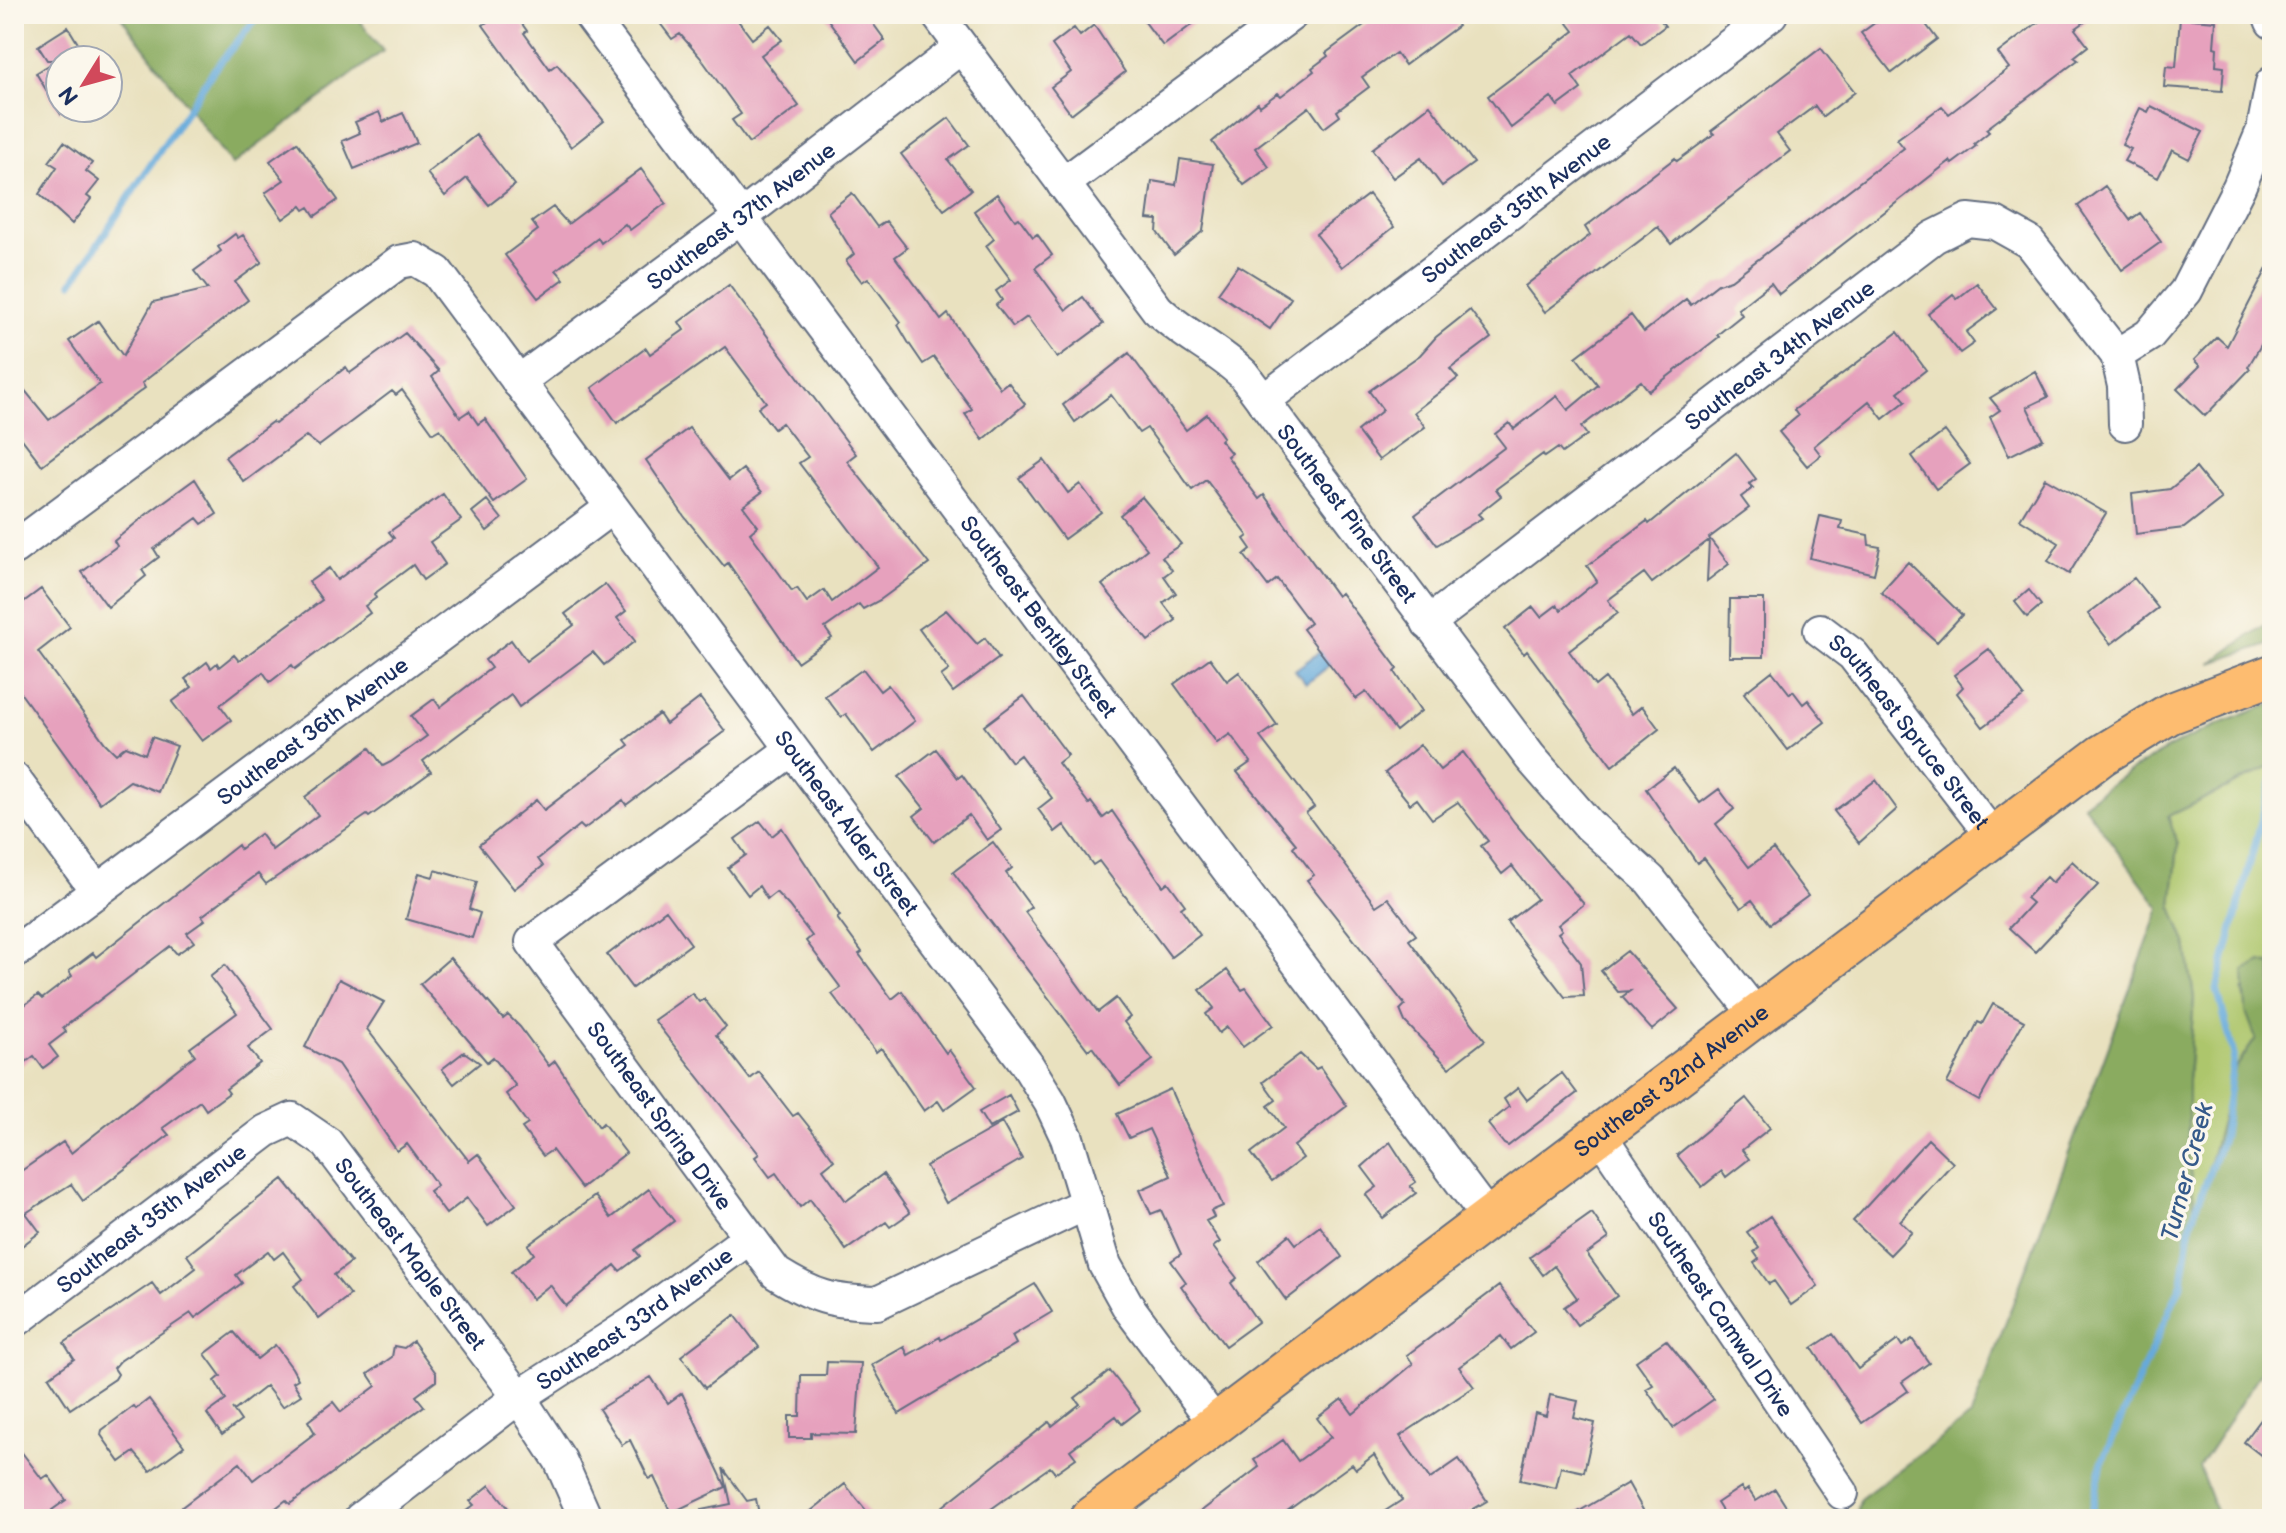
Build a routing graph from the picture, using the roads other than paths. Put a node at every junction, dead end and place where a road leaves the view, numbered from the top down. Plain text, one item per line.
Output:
1 (589, 14) edge
2 (937, 14) edge
3 (1292, 14) edge
4 (1771, 14) edge
5 (2269, 14) edge
6 (2272, 22) edge
7 (961, 47) junction
8 (2272, 83) edge
9 (1063, 184) junction
10 (742, 217) junction
11 (2117, 355) junction
12 (518, 382) junction
13 (1263, 401) junction
14 (2125, 424) dead end
15 (611, 508) junction
16 (14, 548) edge
17 (1428, 623) junction
18 (1820, 630) dead end
19 (2272, 675) edge
20 (791, 750) junction
21 (14, 779) edge
22 (1993, 837) junction
23 (97, 891) junction
24 (14, 953) edge
25 (1757, 1016) junction
26 (292, 1119) joint
27 (1600, 1135) junction
28 (1087, 1203) junction
29 (1489, 1219) junction
30 (749, 1238) junction
31 (14, 1322) edge
32 (519, 1397) junction
33 (1215, 1423) junction
34 (1842, 1493) dead end
35 (360, 1519) edge
36 (586, 1519) edge
37 (1090, 1519) edge

1 - 10 street, Southeast Bentley Street
2 - 7 street, Southeast Pine Street
3 - 9 street
4 - 13 street, Southeast 35th Avenue
5 - 6 street
7 - 9 street, Southeast Pine Street
7 - 10 street, Southeast 37th Avenue
8 - 11 street
9 - 13 street, Southeast Pine Street
10 - 12 street, Southeast 37th Avenue
10 - 29 street, Southeast Bentley Street
11 - 14 street
11 - 17 street, Southeast 34th Avenue
12 - 15 street, Southeast Alder Street
12 - 16 street, Southeast Alder Street
13 - 17 street, Southeast Pine Street
15 - 20 street, Southeast Alder Street
15 - 23 street, Southeast 36th Avenue
17 - 25 street, Southeast Pine Street
18 - 22 street, Southeast Spruce Street
19 - 22 main road, Southeast 32nd Avenue
20 - 28 street, Southeast Alder Street
20 - 30 street, Southeast Spring Drive
21 - 23 street
22 - 25 main road, Southeast 32nd Avenue
23 - 24 street, Southeast 36th Avenue
25 - 27 main road, Southeast 32nd Avenue
26 - 31 street, Southeast 35th Avenue
26 - 32 street, Southeast Maple Street
27 - 29 main road, Southeast 32nd Avenue
27 - 34 street, Southeast Camwal Drive
28 - 30 street, Southeast Spring Drive
28 - 33 street, Southeast Alder Street
29 - 33 main road, Southeast 32nd Avenue
30 - 32 street, Southeast 33rd Avenue
32 - 35 street, Southeast 33rd Avenue
32 - 36 street, Southeast Maple Street
33 - 37 main road, Southeast 32nd Avenue

